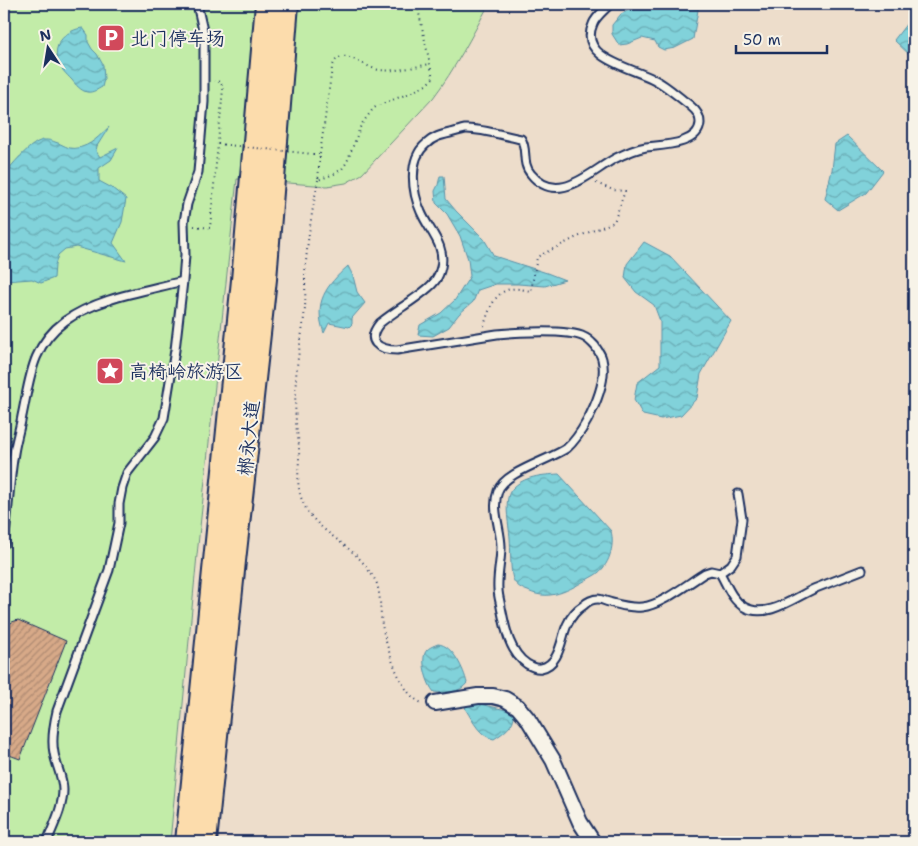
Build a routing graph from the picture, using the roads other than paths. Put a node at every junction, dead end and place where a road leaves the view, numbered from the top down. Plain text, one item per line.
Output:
1 (197, 4) edge
2 (266, 4) edge
3 (287, 4) edge
4 (610, 4) edge
5 (183, 281) junction
6 (738, 494) dead end
7 (4, 544) edge
8 (862, 570) dead end
9 (720, 573) junction
10 (435, 704) road end
11 (47, 842) edge
12 (187, 842) edge
13 (206, 842) edge
14 (593, 842) edge

1 - 5 lane
2 - 12 highway, 郴永大道
3 - 13 highway, 郴永大道
4 - 9 lane
5 - 7 lane
5 - 11 lane
6 - 9 lane
8 - 9 lane
10 - 14 street

